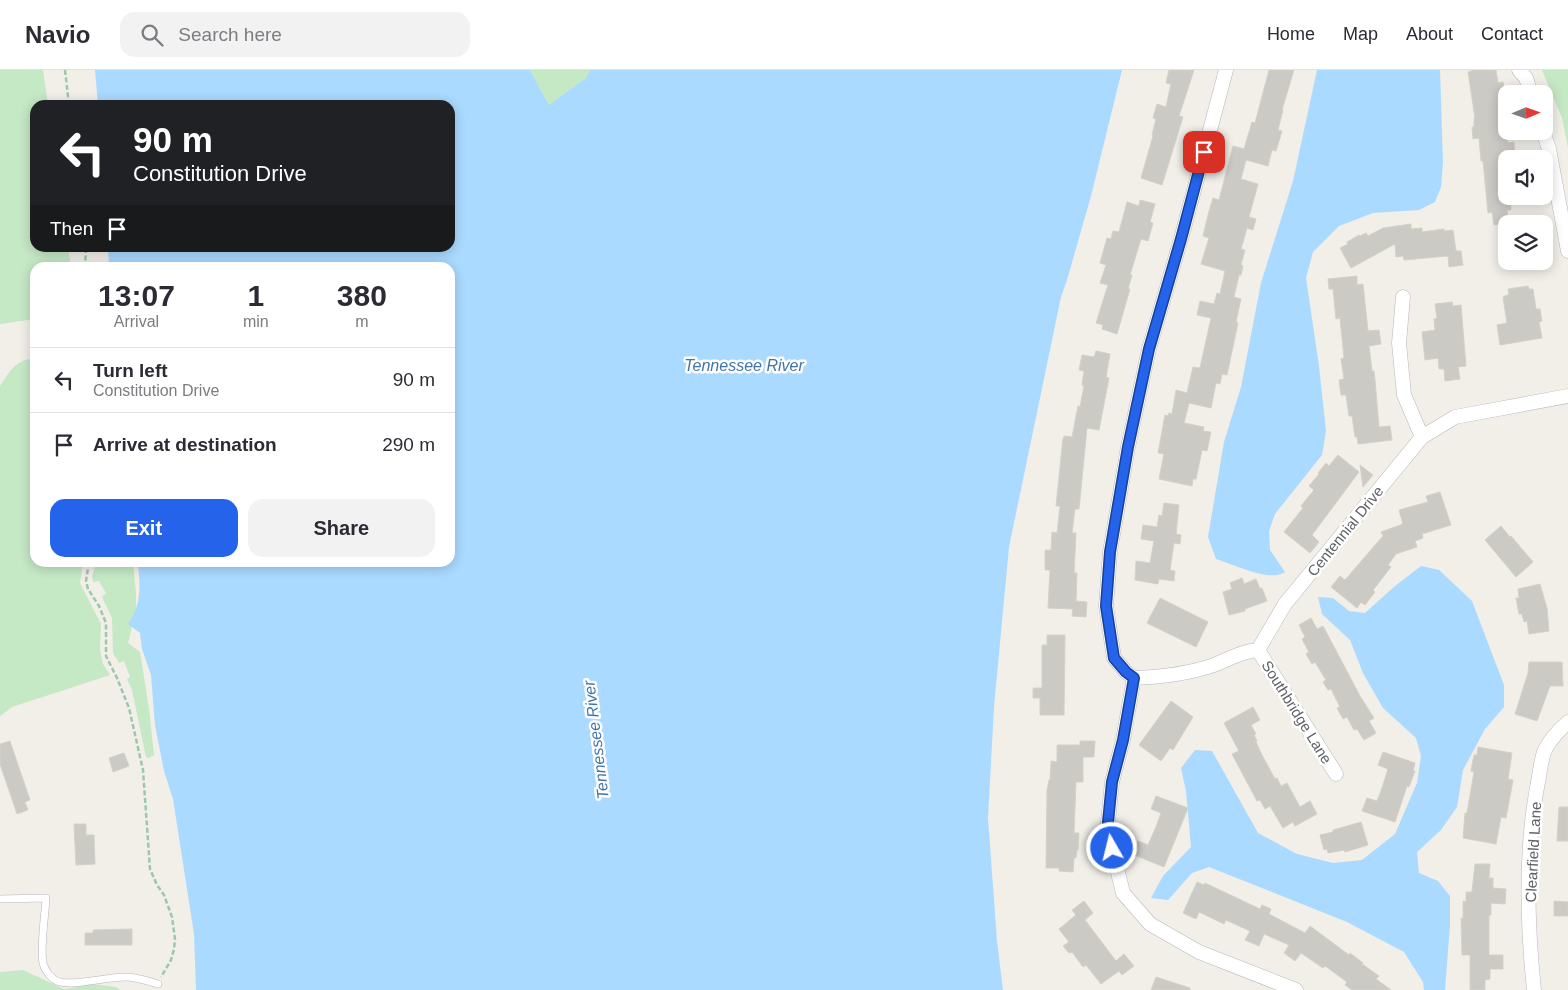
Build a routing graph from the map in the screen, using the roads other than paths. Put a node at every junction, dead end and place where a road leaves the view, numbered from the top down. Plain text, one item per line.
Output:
1 (1226, 70) edge
2 (1519, 70) edge
3 (1528, 85) edge
4 (1546, 140) edge
5 (1568, 251) edge
6 (1403, 297) dead end
7 (1568, 396) edge
8 (1422, 436) junction
9 (1258, 650) junction
10 (1134, 678) junction
11 (1568, 722) edge
12 (1336, 774) dead end
13 (0, 899) edge
14 (158, 984) road end
15 (1296, 990) edge
16 (1534, 990) edge

1 - 10 street
2 - 3 street
4 - 5 street
6 - 8 street
7 - 8 street, Centennial Drive
8 - 9 street, Centennial Drive
9 - 10 street
9 - 12 street, Southbridge Lane
10 - 15 street
11 - 16 street, Clearfield Lane
13 - 14 lane

